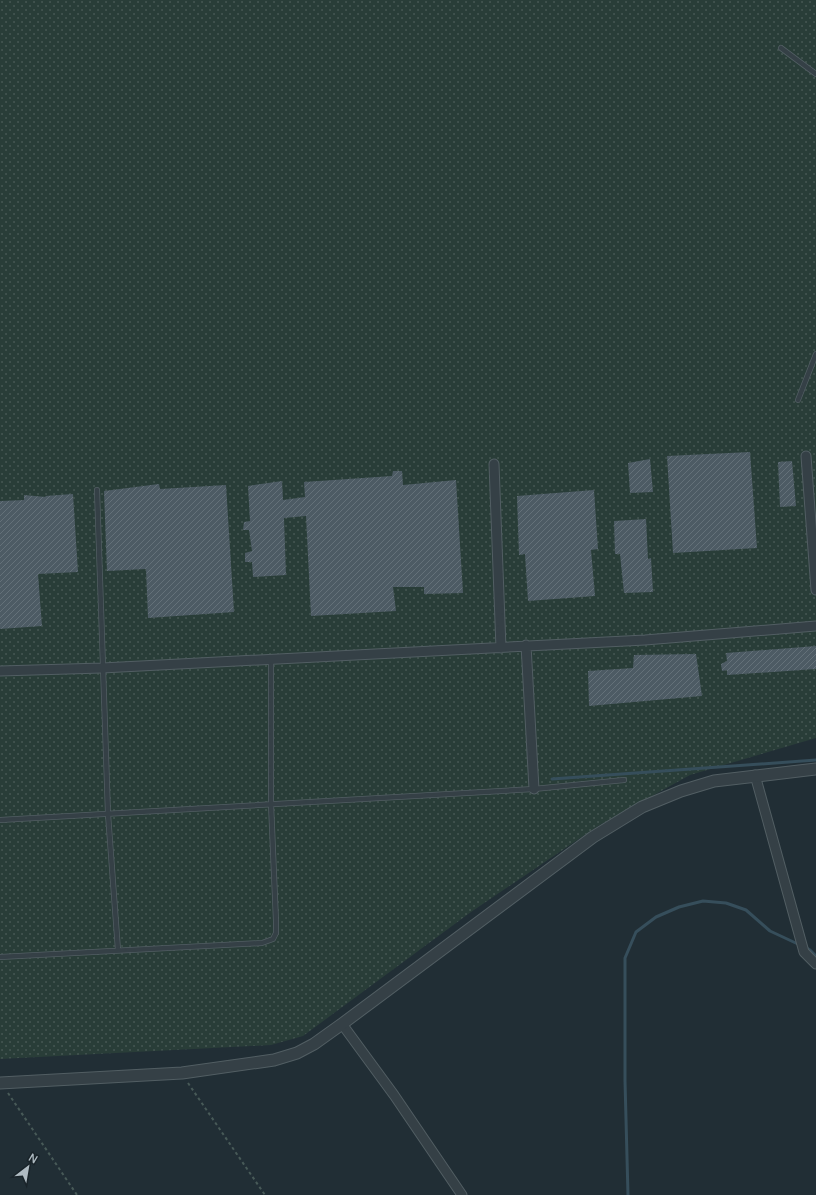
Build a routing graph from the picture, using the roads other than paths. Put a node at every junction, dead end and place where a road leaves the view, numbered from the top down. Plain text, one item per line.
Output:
1 (781, 48) dead end
2 (816, 74) edge
3 (816, 354) edge
4 (798, 400) dead end
5 (806, 456) dead end
6 (494, 464) dead end
7 (97, 490) dead end
8 (816, 590) edge
9 (816, 626) edge
10 (526, 645) junction
11 (501, 648) junction
12 (271, 660) junction
13 (102, 668) junction
14 (0, 670) edge
15 (816, 769) edge
16 (755, 775) junction
17 (624, 780) dead end
18 (534, 789) junction
19 (271, 804) junction
20 (108, 814) junction
21 (0, 820) edge
22 (118, 950) junction
23 (0, 957) edge
24 (816, 964) edge
25 (342, 1024) junction
26 (1, 1083) edge
27 (462, 1195) edge

1 - 2 lane
3 - 4 lane
5 - 8 street
6 - 11 street
7 - 13 lane
9 - 10 street
10 - 11 street
10 - 18 street
11 - 12 street
12 - 13 street
12 - 19 lane
13 - 14 street
13 - 20 lane
15 - 16 street
16 - 24 street
16 - 25 street
17 - 18 lane
18 - 19 lane
19 - 20 lane
19 - 22 lane
20 - 21 lane
20 - 22 lane
22 - 23 lane
25 - 26 street
25 - 27 street

